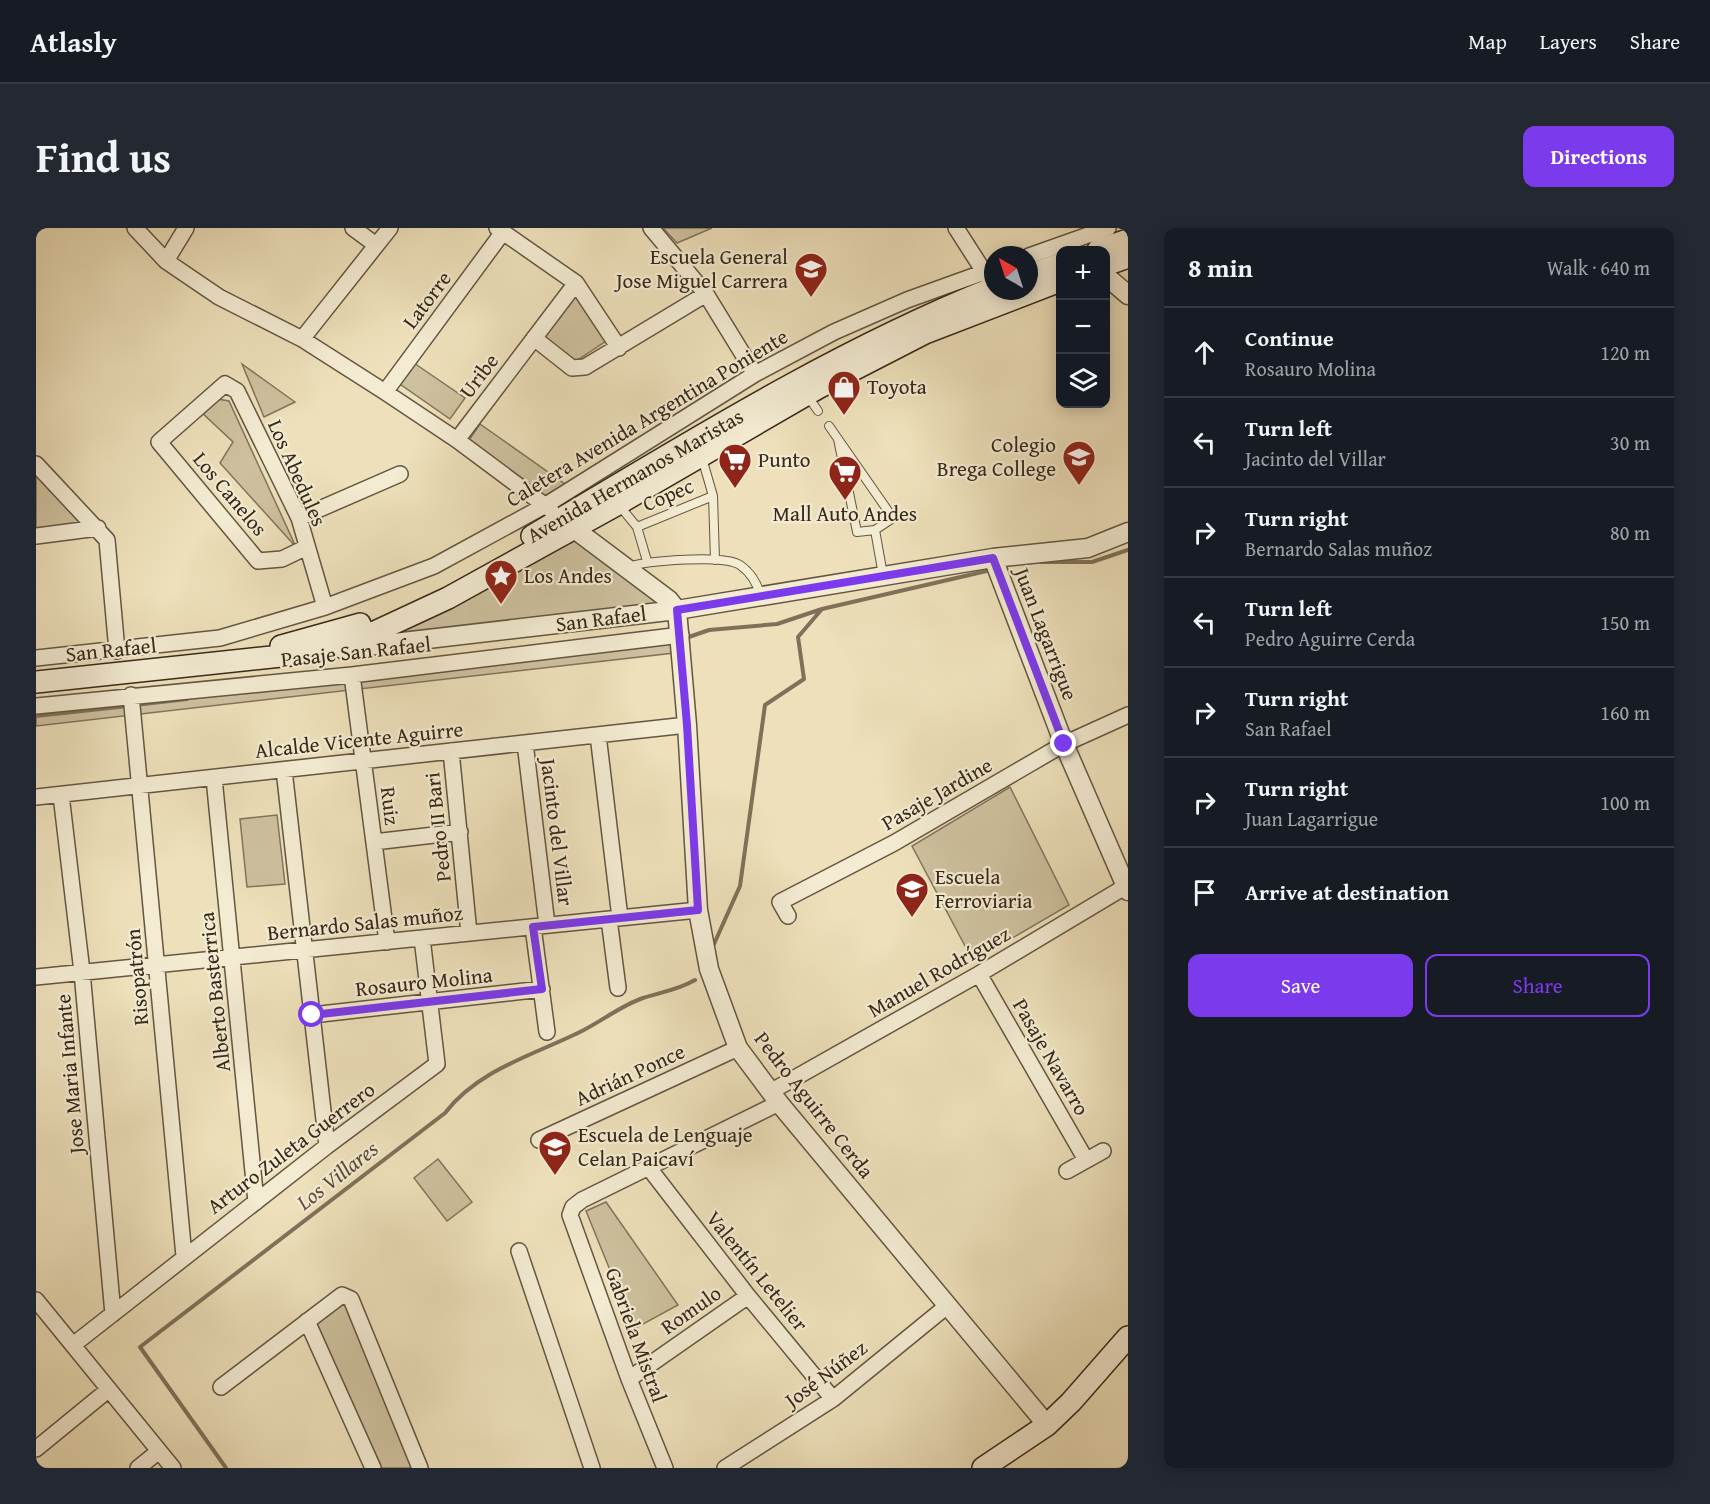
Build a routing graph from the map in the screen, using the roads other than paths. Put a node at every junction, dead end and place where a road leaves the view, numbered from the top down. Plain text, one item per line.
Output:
1 (135, 228) edge
2 (186, 228) edge
3 (353, 228) edge
4 (390, 228) edge
5 (651, 228) edge
6 (956, 228) edge
7 (1108, 228) edge
8 (500, 230) edge
9 (1128, 240) edge
10 (376, 245) junction
11 (1110, 246) edge
12 (1038, 253) edge
13 (1128, 257) edge
14 (166, 261) junction
15 (1110, 264) edge
16 (1056, 265) edge
17 (984, 269) edge
18 (1038, 272) edge
19 (1110, 279) edge
20 (984, 281) edge
21 (576, 283) junction
22 (984, 283) edge
23 (1056, 283) edge
24 (706, 294) junction
25 (1128, 295) edge
26 (534, 338) junction
27 (302, 339) junction
28 (619, 348) junction
29 (755, 374) junction
30 (385, 392) junction
31 (829, 426) dead end
32 (457, 440) junction
33 (838, 440) junction
34 (159, 442) joint
35 (701, 454) junction
36 (36, 464) edge
37 (400, 474) dead end
38 (713, 496) junction
39 (618, 504) junction
40 (560, 517) junction
41 (299, 519) junction
42 (637, 527) junction
43 (98, 528) junction
44 (875, 530) junction
45 (1128, 532) edge
46 (36, 536) edge
47 (307, 547) junction
48 (993, 558) junction
49 (715, 560) junction
50 (647, 561) junction
51 (625, 567) junction
52 (883, 575) junction
53 (760, 597) junction
54 (326, 607) junction
55 (677, 610) junction
56 (681, 635) junction
57 (117, 651) junction
58 (320, 652) junction
59 (36, 658) edge
60 (226, 662) junction
61 (352, 675) junction
62 (36, 682) edge
63 (131, 695) junction
64 (36, 706) edge
65 (1128, 715) edge
66 (687, 725) junction
67 (598, 735) junction
68 (525, 743) junction
69 (1064, 744) junction
70 (451, 751) junction
71 (363, 761) junction
72 (284, 770) junction
73 (214, 778) junction
74 (140, 786) junction
75 (61, 795) junction
76 (36, 797) edge
77 (460, 832) junction
78 (374, 842) junction
79 (1127, 888) edge
80 (698, 910) junction
81 (788, 916) dead end
82 (614, 919) junction
83 (540, 926) junction
84 (469, 933) junction
85 (422, 938) junction
86 (387, 942) junction
87 (304, 950) junction
88 (234, 957) junction
89 (157, 965) junction
90 (82, 972) junction
91 (979, 974) junction
92 (36, 977) edge
93 (618, 988) dead end
94 (542, 989) junction
95 (431, 1003) junction
96 (312, 1015) junction
97 (547, 1032) dead end
98 (738, 1048) junction
99 (775, 1098) junction
100 (539, 1140) dead end
101 (327, 1146) junction
102 (1103, 1151) dead end
103 (1086, 1160) junction
104 (649, 1168) junction
105 (1067, 1171) dead end
106 (256, 1202) junction
107 (570, 1215) joint
108 (519, 1251) dead end
109 (184, 1256) junction
110 (748, 1296) junction
111 (36, 1300) edge
112 (947, 1306) junction
113 (113, 1314) junction
114 (308, 1321) junction
115 (1128, 1337) edge
116 (73, 1345) junction
117 (629, 1379) junction
118 (221, 1387) dead end
119 (108, 1390) junction
120 (833, 1399) junction
121 (1047, 1425) junction
122 (36, 1449) edge
123 (159, 1451) junction
124 (138, 1468) edge
125 (172, 1468) edge
126 (373, 1468) edge
127 (420, 1468) edge
128 (592, 1468) edge
129 (665, 1468) edge
130 (725, 1468) edge
131 (983, 1468) edge

1 - 14 street
2 - 14 street
3 - 10 street
4 - 10 street
5 - 24 street
6 - 17 street
7 - 12 street
8 - 21 street
8 - 30 street, Latorre
9 - 11 main road
10 - 27 street
13 - 15 main road
14 - 27 street
16 - 18 main road
19 - 25 street
20 - 29 street, Caletera Avenida Argentina Poniente
21 - 26 street, Uribe
21 - 28 street
22 - 40 main road, Avenida Hermanos Maristas
23 - 35 main road, Avenida Hermanos Maristas
24 - 28 street
24 - 29 street
26 - 28 street
26 - 32 street, Uribe
27 - 30 street
29 - 40 street, Caletera Avenida Argentina Poniente
30 - 32 street
31 - 33 lane
32 - 40 street
33 - 44 lane
33 - 44 lane
34 - 41 street, Los Abedules
34 - 47 street, Los Canelos
35 - 38 lane, Copec
35 - 39 main road, Avenida Hermanos Maristas
36 - 43 street
37 - 41 street
38 - 42 lane, Copec
38 - 49 lane, Copec
39 - 40 main road, Avenida Hermanos Maristas
39 - 42 lane, Copec
40 - 51 street
40 - 54 street, Caletera Avenida Argentina Poniente
40 - 58 main road, Avenida Hermanos Maristas
40 - 60 main road, Avenida Hermanos Maristas
41 - 47 street, Los Abedules
42 - 50 lane, Copec
43 - 46 street
43 - 57 street
44 - 52 lane
45 - 48 street, San Rafael
47 - 54 street, Los Abedules
48 - 52 street, San Rafael
48 - 69 street, Juan Lagarrigue
49 - 50 lane
49 - 53 lane
50 - 51 lane
51 - 55 street
52 - 53 street, San Rafael
53 - 55 street, San Rafael
54 - 57 street, San Rafael
55 - 56 street, Pedro Aguirre Cerda
55 - 58 street, San Rafael
56 - 61 street, Pasaje San Rafael
56 - 66 street, Pedro Aguirre Cerda
57 - 59 street, San Rafael
58 - 60 main road, Avenida Hermanos Maristas
60 - 62 main road, San Rafael
61 - 63 street, Pasaje San Rafael
61 - 71 street, Ruiz
63 - 64 street, Pasaje San Rafael
63 - 74 street, Risopatrón
65 - 69 street, Pasaje Jardine
66 - 67 street, Alcalde Vicente Aguirre
66 - 80 street, Pedro Aguirre Cerda
67 - 68 street, Alcalde Vicente Aguirre
67 - 82 street
68 - 70 street, Alcalde Vicente Aguirre
68 - 83 street, Jacinto del Villar
69 - 79 street, Juan Lagarrigue
69 - 81 street, Pasaje Jardine
70 - 71 street, Alcalde Vicente Aguirre
70 - 77 street, Pedro II Bari
71 - 72 street, Alcalde Vicente Aguirre
71 - 78 street, Ruiz
72 - 73 street, Alcalde Vicente Aguirre
72 - 87 street
73 - 74 street, Alcalde Vicente Aguirre
73 - 88 street, Alberto Basterrica
74 - 75 street, Alcalde Vicente Aguirre
74 - 89 street, Risopatrón
75 - 76 street, Alcalde Vicente Aguirre
75 - 90 street, Jose Maria Infante
77 - 78 street
77 - 84 street, Pedro II Bari
78 - 86 street, Ruiz
79 - 91 street, Manuel Rodríguez
80 - 82 street, Bernardo Salas muñoz
80 - 98 street, Pedro Aguirre Cerda
82 - 83 street, Bernardo Salas muñoz
82 - 93 street
83 - 84 street, Bernardo Salas muñoz
83 - 94 street, Jacinto del Villar
84 - 85 street, Bernardo Salas muñoz
85 - 86 street, Bernardo Salas muñoz
85 - 95 street, Arturo Zuleta Guerrero
86 - 87 street, Bernardo Salas muñoz
87 - 88 street, Bernardo Salas muñoz
87 - 96 street
88 - 89 street, Bernardo Salas muñoz
88 - 106 street, Alberto Basterrica
89 - 90 street, Bernardo Salas muñoz
89 - 109 street, Risopatrón
90 - 92 street, Bernardo Salas muñoz
90 - 113 street, Jose Maria Infante
91 - 99 street, Manuel Rodríguez
91 - 103 street, Pasaje Navarro
94 - 95 street, Rosauro Molina
94 - 97 street, Jacinto del Villar
95 - 96 street, Rosauro Molina
95 - 101 street, Arturo Zuleta Guerrero
96 - 101 street
98 - 99 street, Pedro Aguirre Cerda
98 - 100 street, Adrián Ponce
99 - 104 street, Manuel Rodríguez
99 - 112 street, Pedro Aguirre Cerda
101 - 106 street, Arturo Zuleta Guerrero
102 - 103 street
103 - 105 street
104 - 107 street, Manuel Rodríguez
104 - 110 street, Valentín Letelier
106 - 109 street, Arturo Zuleta Guerrero
107 - 117 street, Gabriela Mistral
108 - 128 street
109 - 113 street, Arturo Zuleta Guerrero
110 - 117 street, Romulo
110 - 120 street, Valentín Letelier
111 - 116 street
112 - 120 street, José Núñez
112 - 121 street, Pedro Aguirre Cerda
113 - 116 street, Arturo Zuleta Guerrero
114 - 118 street
114 - 126 street
114 - 127 street
115 - 121 main road
116 - 119 street
117 - 129 street, Gabriela Mistral
119 - 122 street
119 - 123 street
120 - 130 street, José Núñez
121 - 131 main road
123 - 124 street
123 - 125 street

